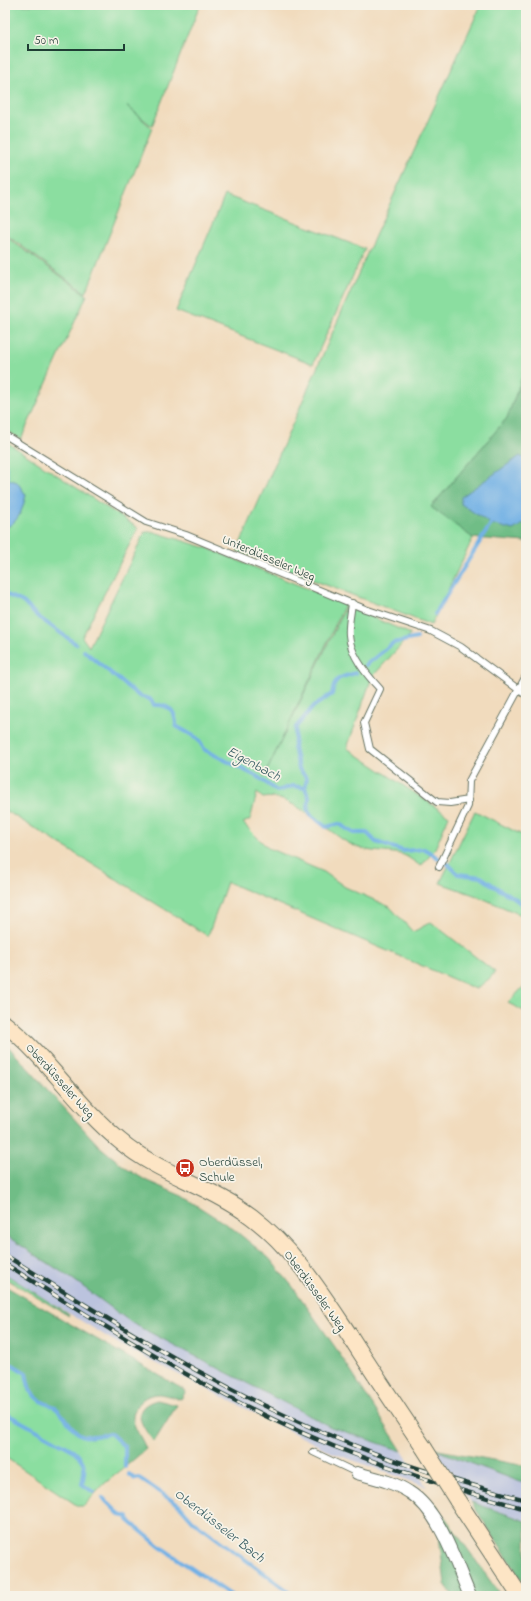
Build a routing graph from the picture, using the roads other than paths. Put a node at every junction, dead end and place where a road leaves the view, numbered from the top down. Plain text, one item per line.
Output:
1 (5, 435) edge
2 (352, 603) junction
3 (526, 676) edge
4 (519, 691) junction
5 (526, 695) edge
6 (468, 800) junction
7 (439, 867) dead end
8 (5, 1024) edge
9 (313, 1452) dead end
10 (358, 1473) joint
11 (470, 1596) edge
12 (520, 1596) edge

1 - 2 lane, Unterdüsseler Weg
2 - 4 lane, Unterdüsseler Weg
2 - 6 lane
3 - 4 lane
4 - 5 lane, Unterdüsseler Weg
4 - 6 lane
6 - 7 lane
8 - 12 street, Oberdüsseler Weg, bridge
9 - 10 lane
10 - 11 street

